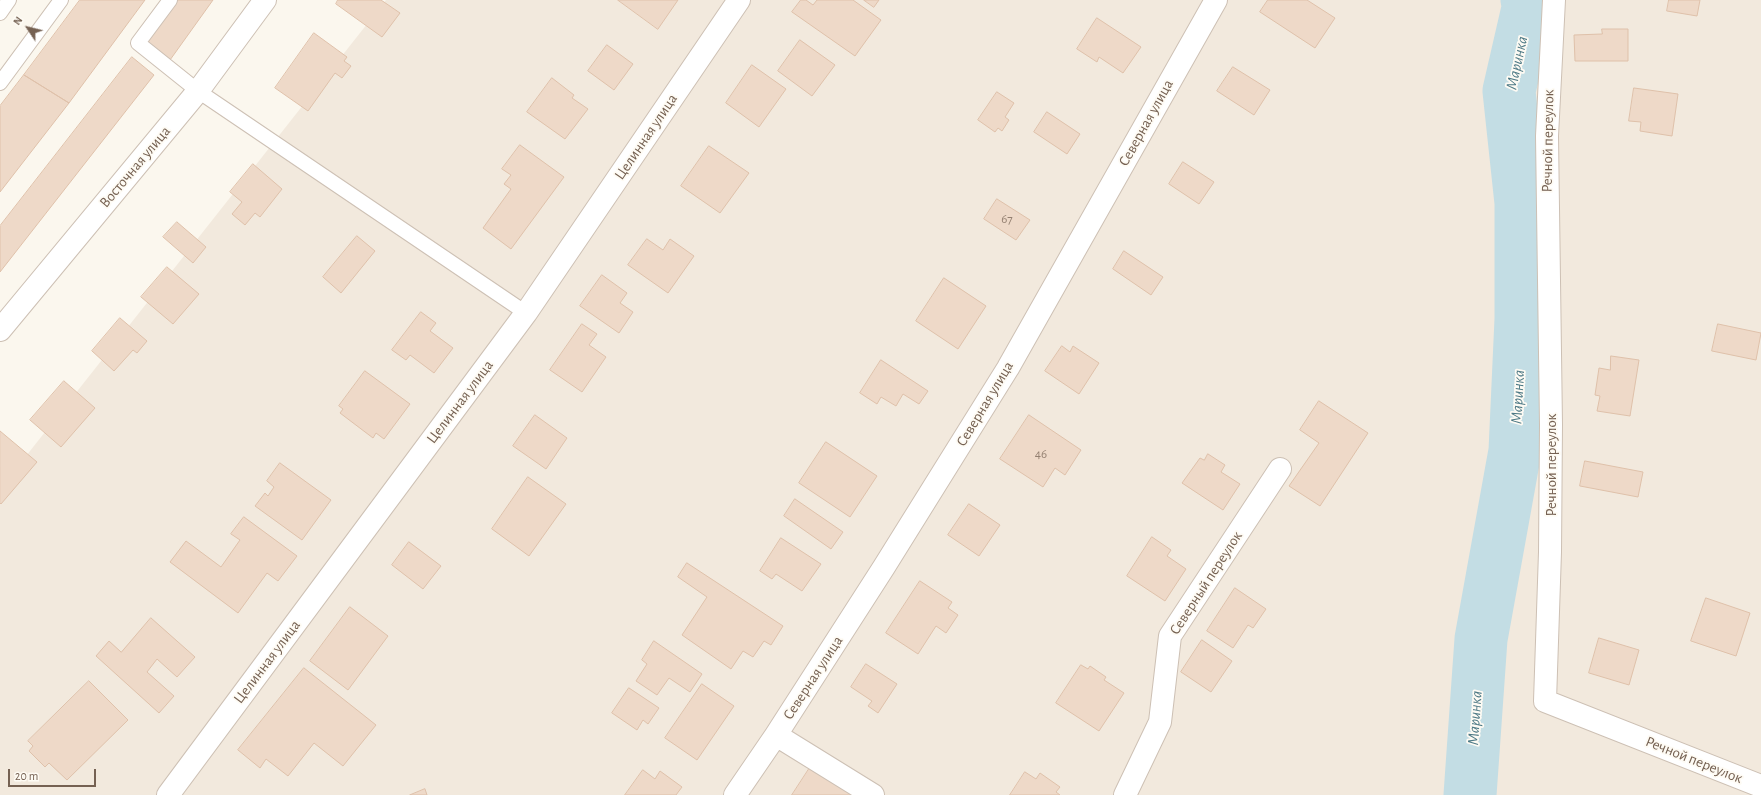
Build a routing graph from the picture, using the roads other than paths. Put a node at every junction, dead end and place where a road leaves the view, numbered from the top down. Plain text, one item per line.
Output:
1 (9, 0) edge
2 (61, 0) edge
3 (170, 0) edge
4 (265, 0) edge
5 (739, 0) edge
6 (1216, 0) edge
7 (1554, 0) edge
8 (0, 13) edge
9 (0, 83) edge
10 (198, 91) junction
11 (526, 313) junction
12 (0, 330) edge
13 (1280, 469) dead end
14 (776, 735) junction
15 (1757, 787) edge
16 (168, 795) edge
17 (735, 795) edge
18 (873, 795) edge
19 (1125, 795) edge

1 - 8 lane
2 - 9 lane
3 - 10 lane
4 - 10 street, Восточная улица
5 - 11 street, Целинная улица
6 - 14 street, Северная улица
7 - 15 street, Речной переулок
10 - 11 lane
10 - 12 street, Восточная улица
11 - 16 street, Целинная улица
13 - 19 street, Северный переулок
14 - 17 street, Северная улица
14 - 18 street

